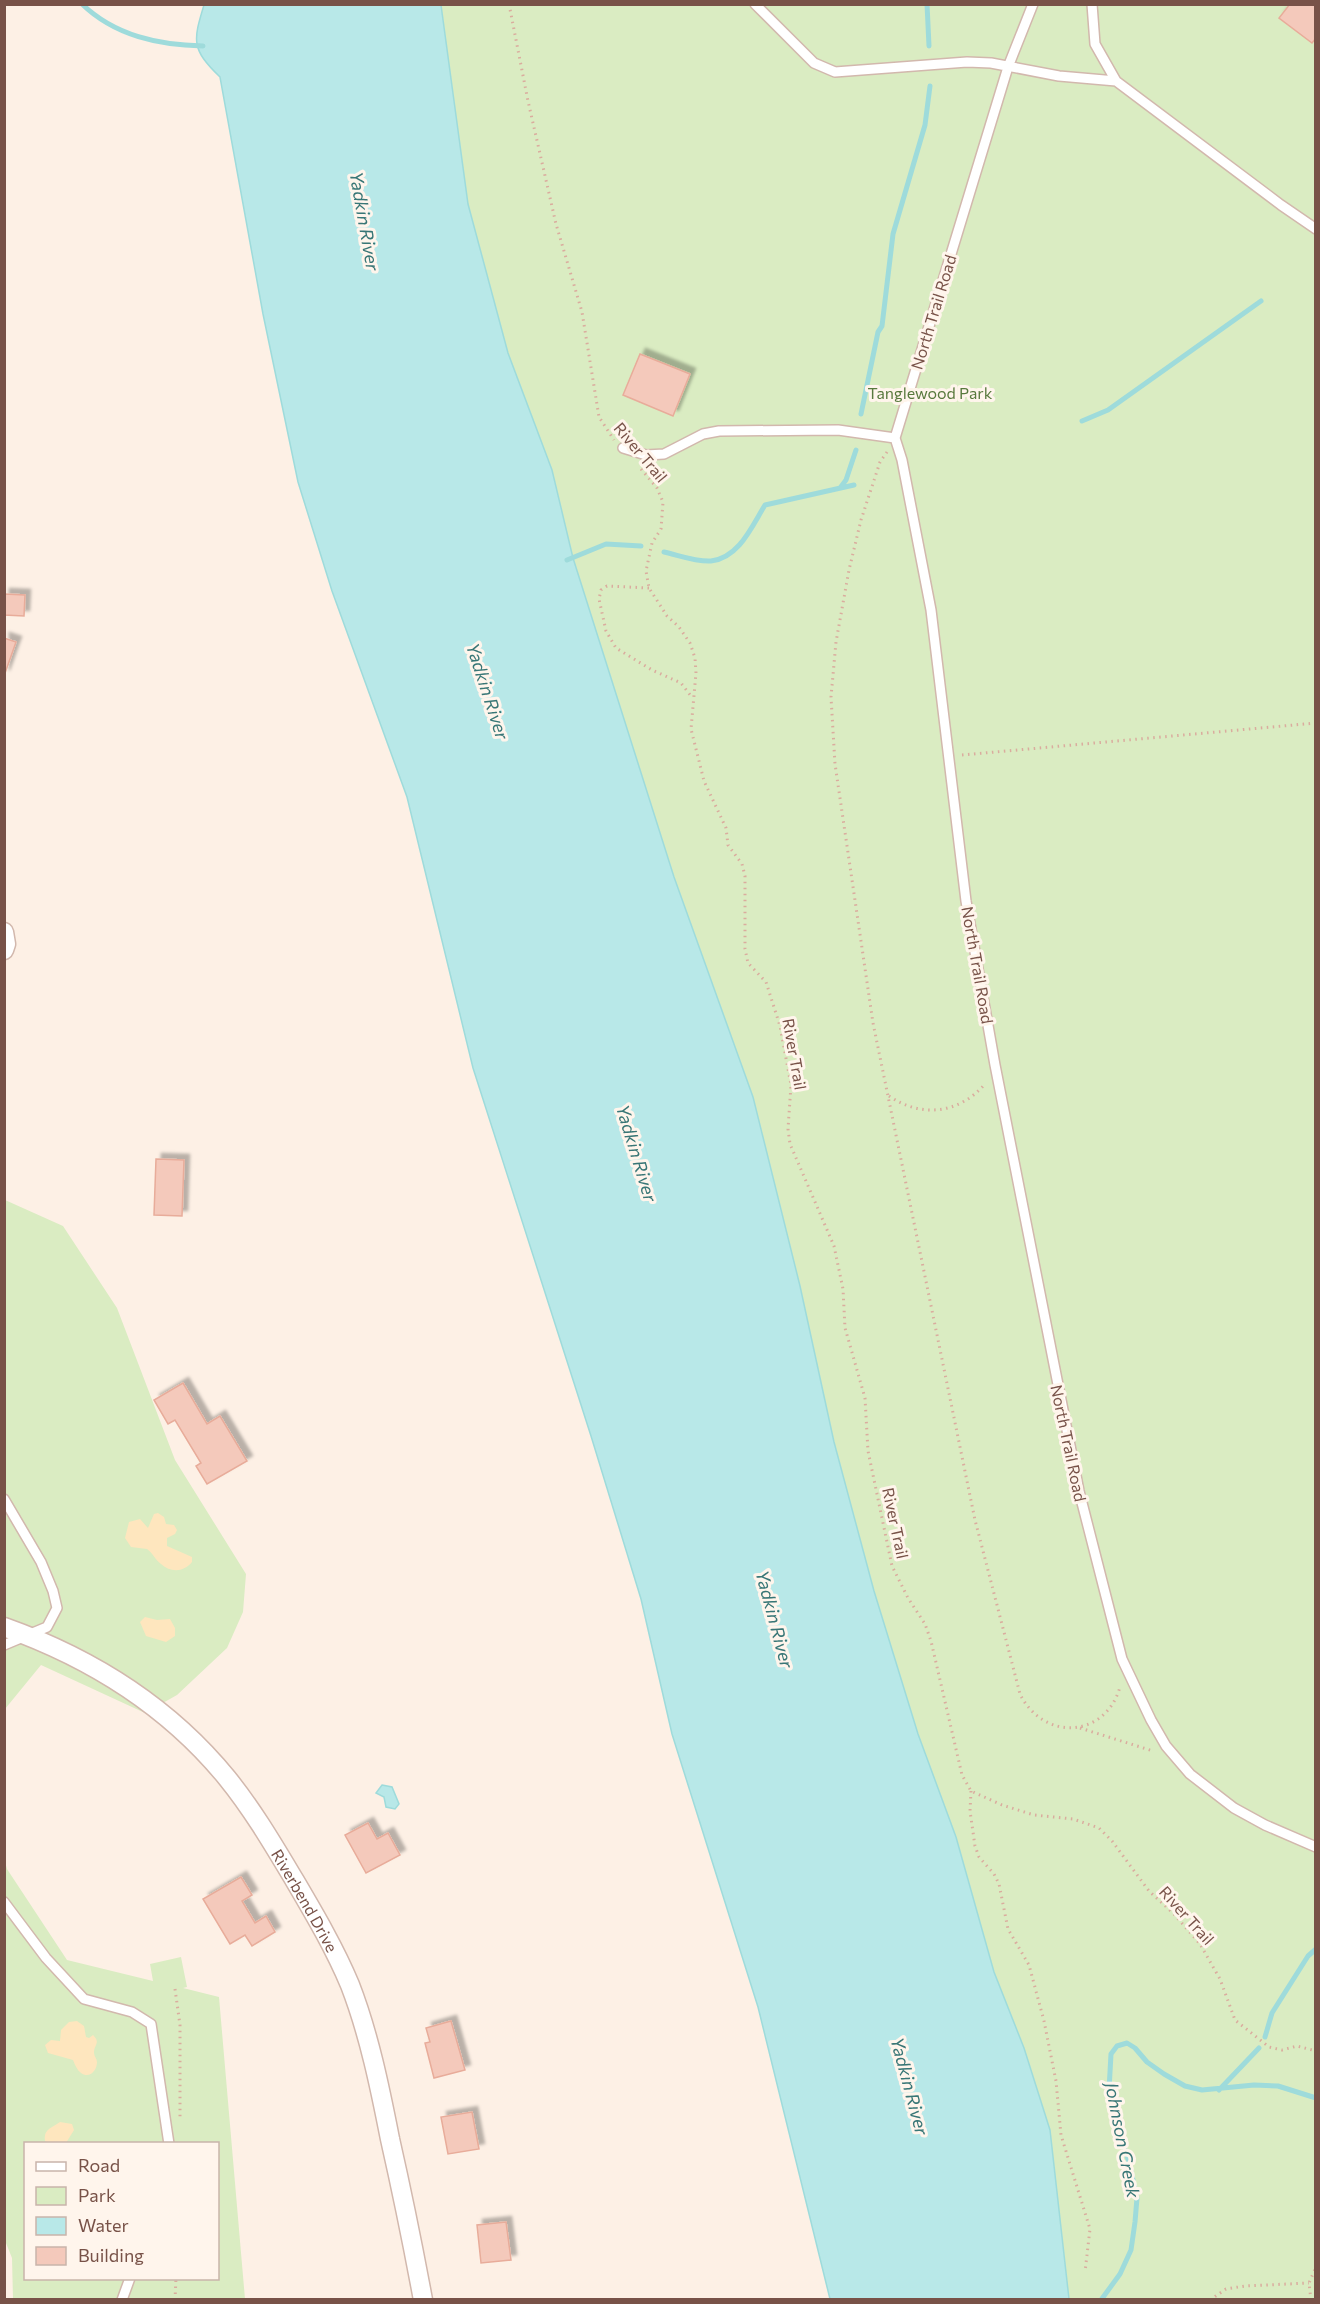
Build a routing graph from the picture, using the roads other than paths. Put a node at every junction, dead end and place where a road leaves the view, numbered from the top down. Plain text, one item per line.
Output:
1 (755, 4) edge
2 (1033, 4) edge
3 (1092, 4) edge
4 (1008, 67) junction
5 (1116, 81) junction
6 (1316, 229) edge
7 (895, 438) junction
8 (623, 448) road end
9 (4, 932) edge
10 (4, 950) edge
11 (4, 1499) edge
12 (4, 1628) edge
13 (27, 1635) junction
14 (4, 1645) edge
15 (1316, 1847) edge
16 (4, 1902) edge
17 (169, 2142) edge
18 (129, 2280) edge
19 (122, 2300) edge
20 (423, 2300) edge

1 - 4 lane
2 - 4 lane, North Trail Road
3 - 5 lane
4 - 5 lane
4 - 7 lane, North Trail Road
5 - 6 lane
7 - 8 lane
7 - 15 lane, North Trail Road
9 - 10 street
11 - 13 lane
12 - 13 street, Riverbend Drive
13 - 14 lane
13 - 20 street, Riverbend Drive
16 - 17 lane
18 - 19 lane

